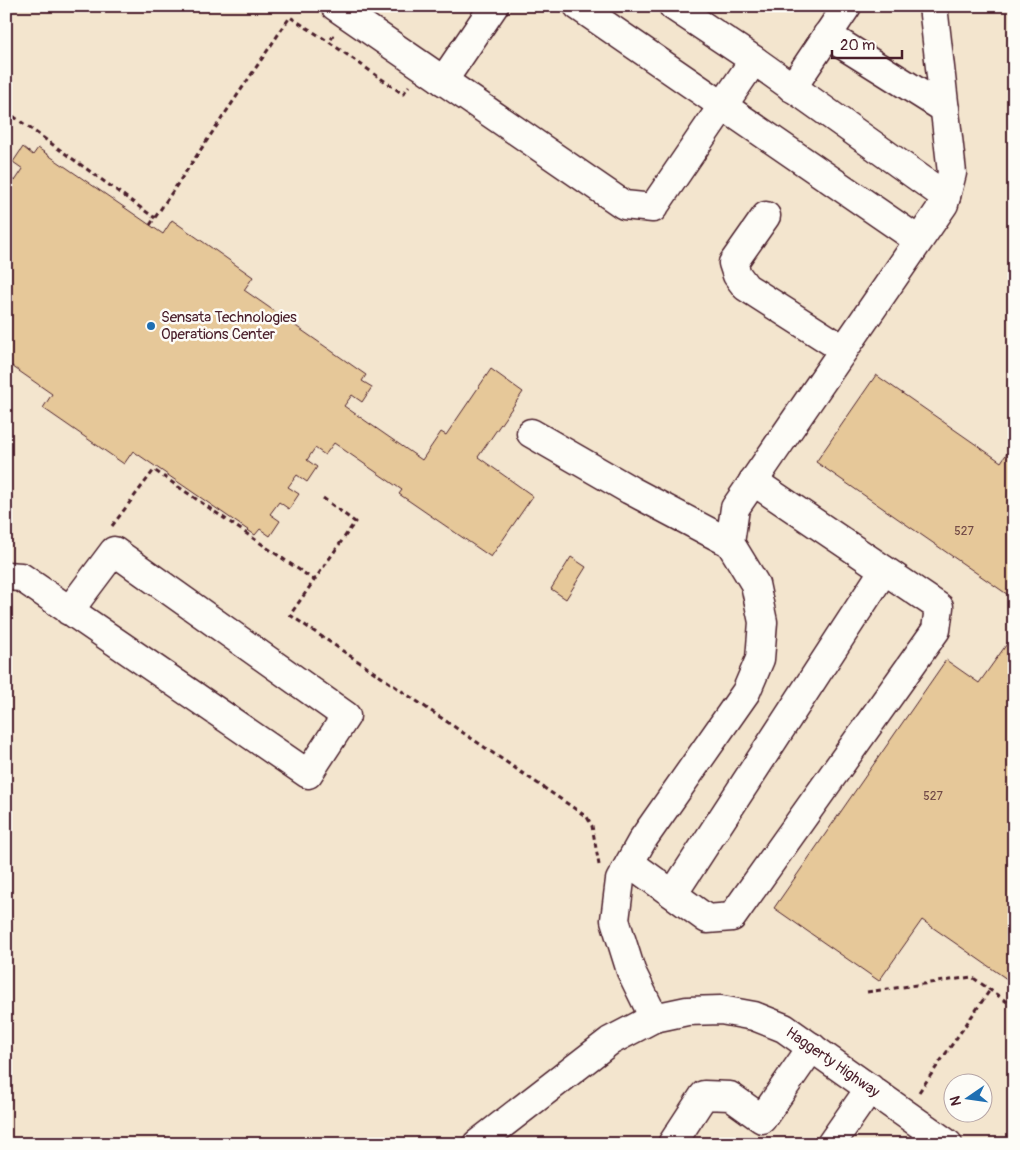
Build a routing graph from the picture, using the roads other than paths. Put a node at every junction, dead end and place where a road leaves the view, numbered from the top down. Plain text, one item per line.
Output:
1 (335, 6) edge
2 (494, 6) edge
3 (578, 6) edge
4 (673, 6) edge
5 (847, 6) edge
6 (930, 8) edge
7 (827, 35) junction
8 (754, 60) junction
9 (443, 81) junction
10 (792, 88) junction
11 (723, 105) junction
12 (945, 109) junction
13 (946, 197) junction
14 (766, 216) dead end
15 (918, 240) junction
16 (843, 349) junction
17 (531, 433) dead end
18 (753, 481) junction
19 (730, 543) junction
20 (884, 570) junction
21 (6, 576) edge
22 (70, 611) junction
23 (630, 863) junction
24 (673, 894) junction
25 (654, 1018) junction
26 (812, 1047) junction
27 (870, 1088) junction
28 (477, 1144) edge
29 (672, 1144) edge
30 (831, 1144) edge
31 (948, 1144) edge

1 - 9 street
2 - 9 street
3 - 11 street
4 - 8 street
5 - 7 street
6 - 12 street
7 - 10 street
7 - 12 street
8 - 10 street
8 - 11 street
9 - 11 street
10 - 13 street
11 - 15 street
12 - 13 street
13 - 15 street
14 - 16 street
15 - 16 street
16 - 18 street
17 - 19 street
18 - 19 street
18 - 20 street
19 - 23 street
20 - 24 street
20 - 24 street
21 - 22 street
22 - 22 street
23 - 24 street
23 - 25 street
25 - 26 street, Haggerty Highway
25 - 28 street, Haggerty Highway
26 - 27 street, Haggerty Highway
26 - 29 street
27 - 30 street
27 - 31 street, Haggerty Highway

